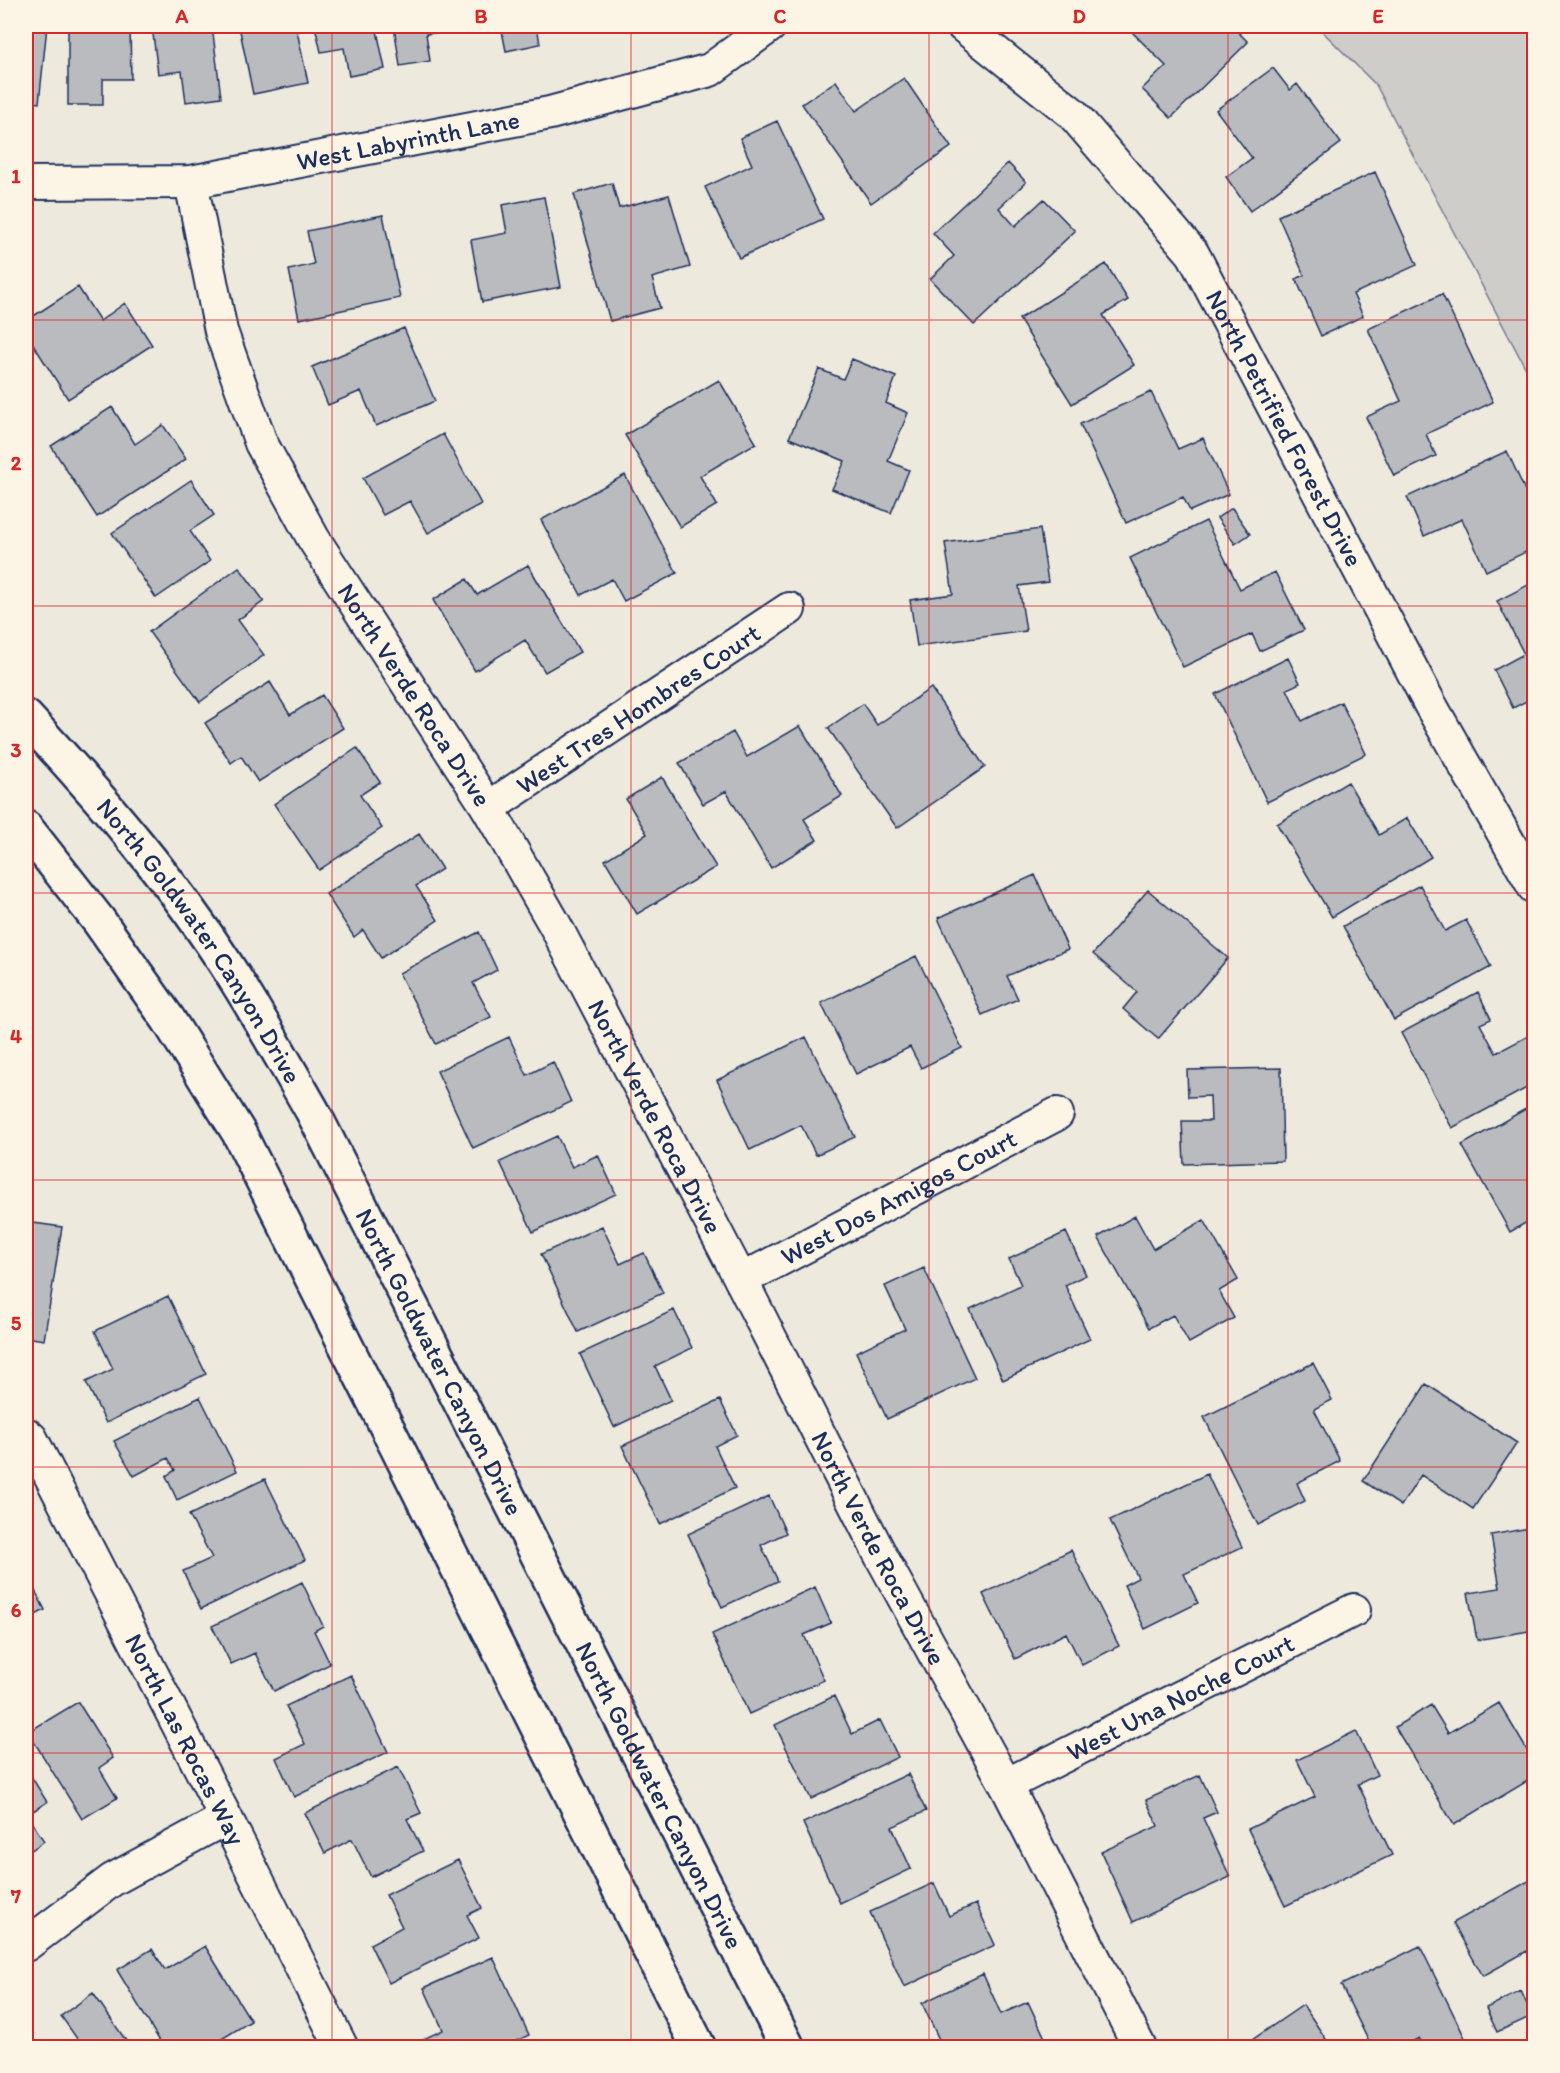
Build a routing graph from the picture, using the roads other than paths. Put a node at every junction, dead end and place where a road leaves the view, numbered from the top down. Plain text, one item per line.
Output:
1 (770, 26) edge
2 (963, 26) edge
3 (191, 182) junction
4 (26, 183) edge
5 (789, 609) dead end
6 (26, 717) edge
7 (488, 808) junction
8 (26, 828) edge
9 (1534, 887) edge
10 (1057, 1114) dead end
11 (741, 1280) junction
12 (26, 1434) edge
13 (1354, 1611) dead end
14 (1006, 1785) junction
15 (226, 1818) junction
16 (26, 1945) edge
17 (342, 2048) edge
18 (699, 2048) edge
19 (788, 2048) edge
20 (1140, 2048) edge

1 - 3 street, West Labyrinth Lane
2 - 9 street, North Petrified Forest Drive
3 - 4 street, West Labyrinth Lane
3 - 7 street, North Verde Roca Drive
5 - 7 street, West Tres Hombres Court
6 - 19 street, North Goldwater Canyon Drive
7 - 11 street, North Verde Roca Drive
8 - 18 street
10 - 11 street, West Dos Amigos Court
11 - 14 street, North Verde Roca Drive
12 - 15 street, North Las Rocas Way
13 - 14 street, West Una Noche Court
14 - 20 street, North Verde Roca Drive
15 - 16 street
15 - 17 street, North Las Rocas Way

